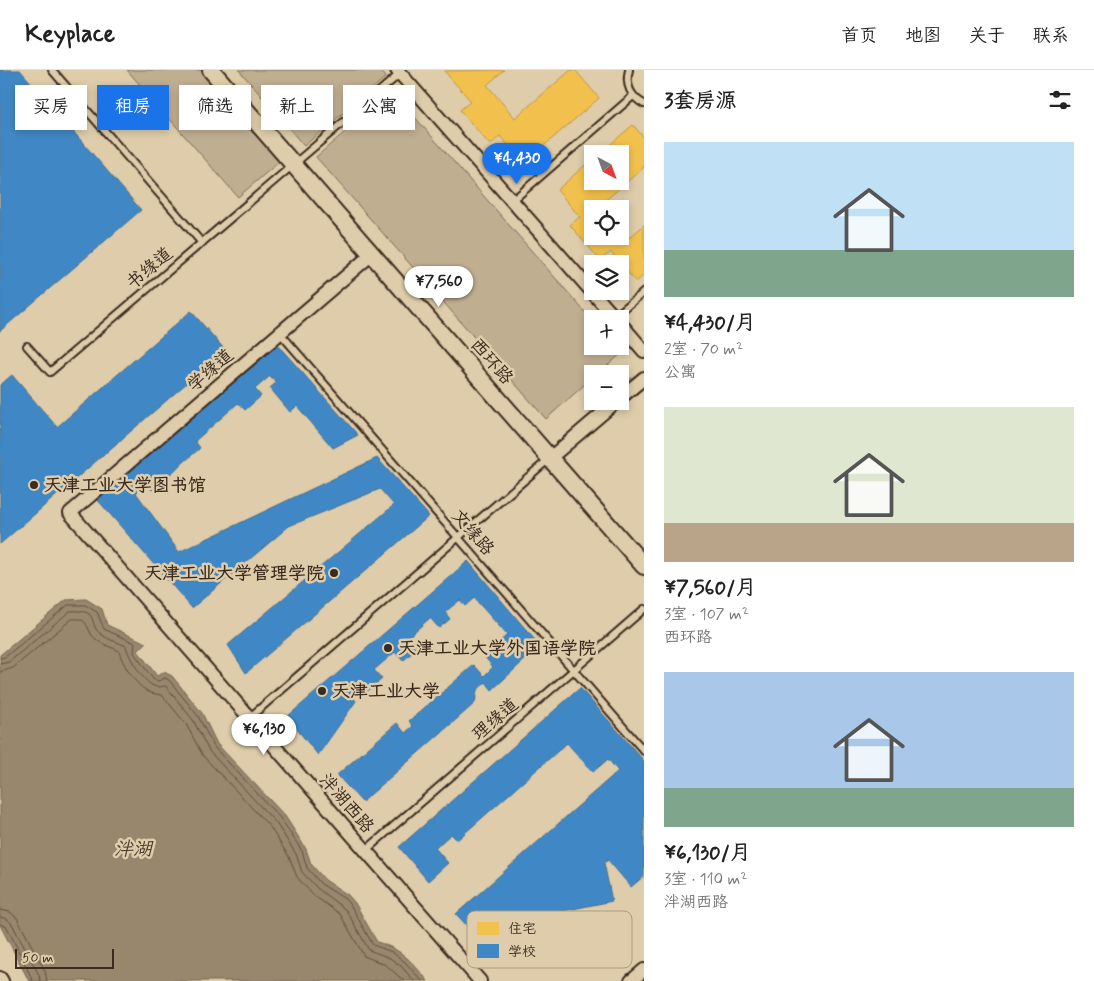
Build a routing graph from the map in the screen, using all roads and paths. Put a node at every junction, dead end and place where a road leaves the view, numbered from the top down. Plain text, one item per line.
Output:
1 (52, 70) edge
2 (211, 70) edge
3 (629, 70) edge
4 (401, 71) edge
5 (633, 96) junction
6 (644, 104) edge
7 (294, 165) junction
8 (512, 201) junction
9 (202, 243) junction
10 (372, 254) junction
11 (644, 292) edge
12 (608, 310) edge
13 (627, 310) edge
14 (280, 333) junction
15 (629, 334) edge
16 (27, 346) dead end
17 (644, 351) edge
18 (644, 378) edge
19 (629, 390) edge
20 (606, 410) edge
21 (550, 458) junction
22 (70, 513) joint
23 (458, 538) junction
24 (644, 566) edge
25 (644, 610) edge
26 (574, 671) junction
27 (249, 718) junction
28 (644, 751) edge
29 (365, 851) junction
30 (467, 966) edge
31 (468, 968) edge
32 (644, 970) edge
33 (480, 981) edge
34 (631, 981) edge

1 - 9 lane
2 - 7 street, 西环路
3 - 5 lane
4 - 7 lane, 书缘道
4 - 8 street
5 - 6 lane
5 - 8 lane
7 - 9 lane, 书缘道
7 - 10 street, 西环路
8 - 12 street
9 - 16 lane, 书缘道
10 - 14 street, 学缘道
10 - 21 street, 西环路
11 - 13 lane
14 - 22 street, 学缘道
14 - 23 lane, 文缘路
15 - 17 street
18 - 19 street
20 - 21 street
21 - 23 lane
21 - 24 street, 西环路
22 - 27 street, 泮湖西路
23 - 26 lane, 文缘路
23 - 27 lane
25 - 26 lane, 理缘道
26 - 28 lane, 文缘路
26 - 29 lane, 理缘道
27 - 29 street, 泮湖西路
29 - 30 street, 泮湖西路
31 - 33 street, 泮湖西路
32 - 34 street

